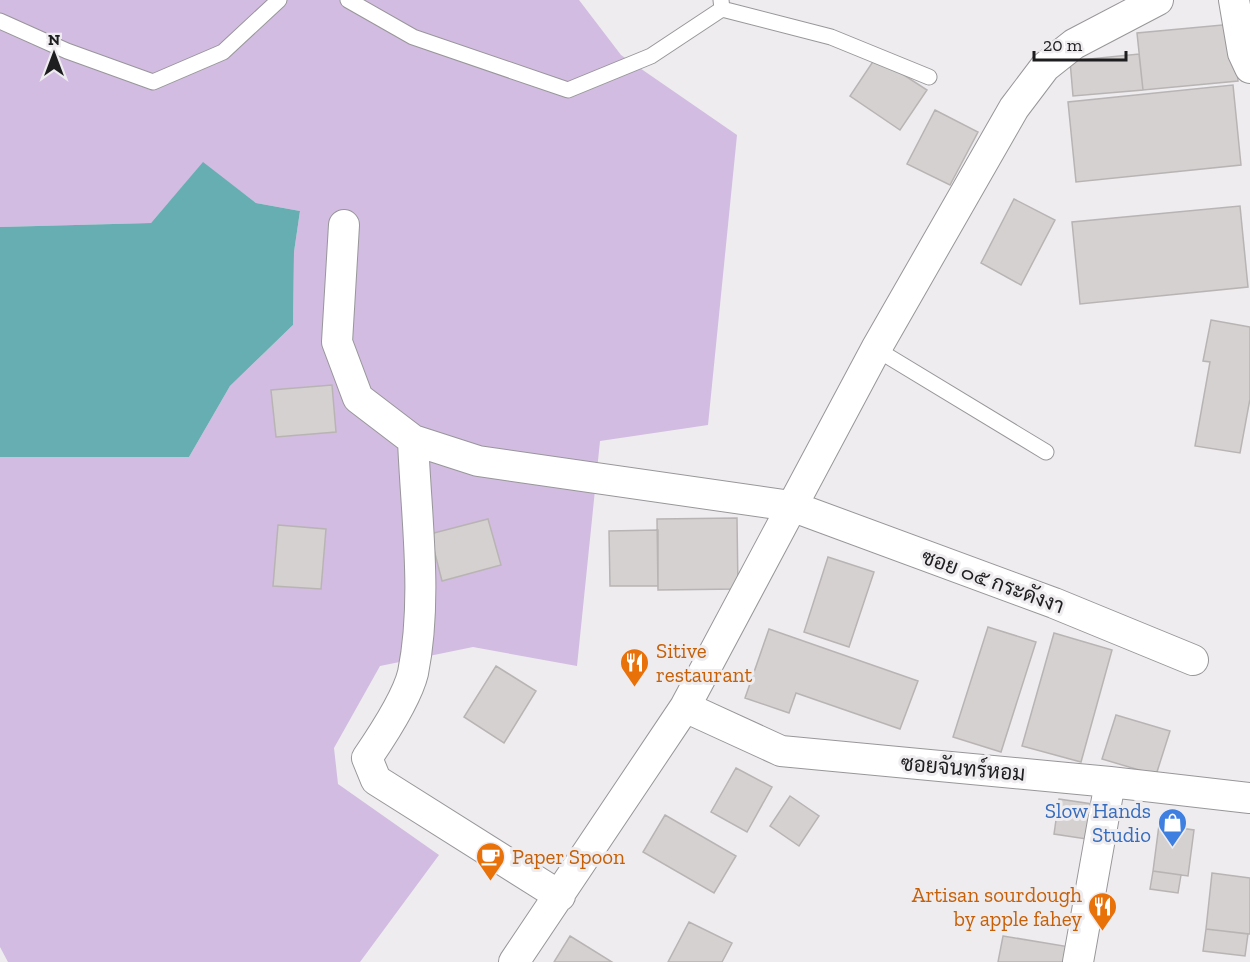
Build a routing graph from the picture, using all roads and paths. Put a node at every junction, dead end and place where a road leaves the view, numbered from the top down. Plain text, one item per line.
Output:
1 (279, 0) edge
2 (348, 0) edge
3 (1158, 0) edge
4 (1234, 0) edge
5 (721, 5) edge
6 (0, 21) edge
7 (1250, 68) edge
8 (928, 77) dead end
9 (344, 225) dead end
10 (876, 349) junction
11 (413, 440) junction
12 (1046, 452) dead end
13 (791, 506) junction
14 (1193, 660) dead end
15 (685, 707) junction
16 (1110, 782) junction
17 (1250, 798) edge
18 (560, 896) junction
19 (514, 962) edge
20 (1078, 962) edge

1 - 6 lane
2 - 5 lane
3 - 10 street
4 - 7 street
5 - 8 lane
9 - 11 street, ซอย ๐๕ กระดังงา
10 - 12 lane
10 - 13 street
11 - 13 street, ซอย ๐๕ กระดังงา
11 - 18 street
13 - 14 street, ซอย ๐๕ กระดังงา
13 - 15 street
15 - 16 street, ซอยจันทร์หอม
15 - 18 street
16 - 17 street, ซอยจันทร์หอม
16 - 20 street
18 - 19 street

